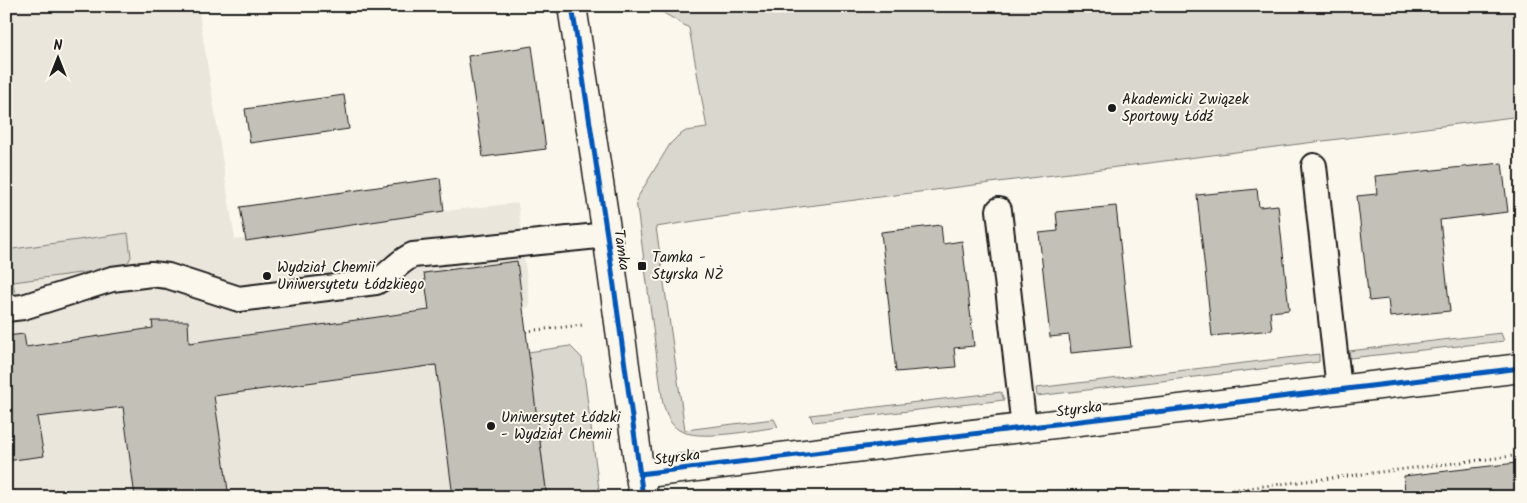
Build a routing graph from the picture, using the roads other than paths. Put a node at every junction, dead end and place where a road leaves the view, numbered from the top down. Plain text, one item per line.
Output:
1 (572, 6) edge
2 (1314, 166) dead end
3 (999, 210) dead end
4 (608, 235) junction
5 (6, 309) edge
6 (1521, 368) edge
7 (1339, 389) junction
8 (1024, 428) junction
9 (641, 485) edge

1 - 4 street, Tamka
2 - 7 lane
3 - 8 lane
4 - 5 lane
4 - 9 street, Tamka
6 - 7 street, Styrska
7 - 8 street, Styrska
8 - 9 street, Styrska

